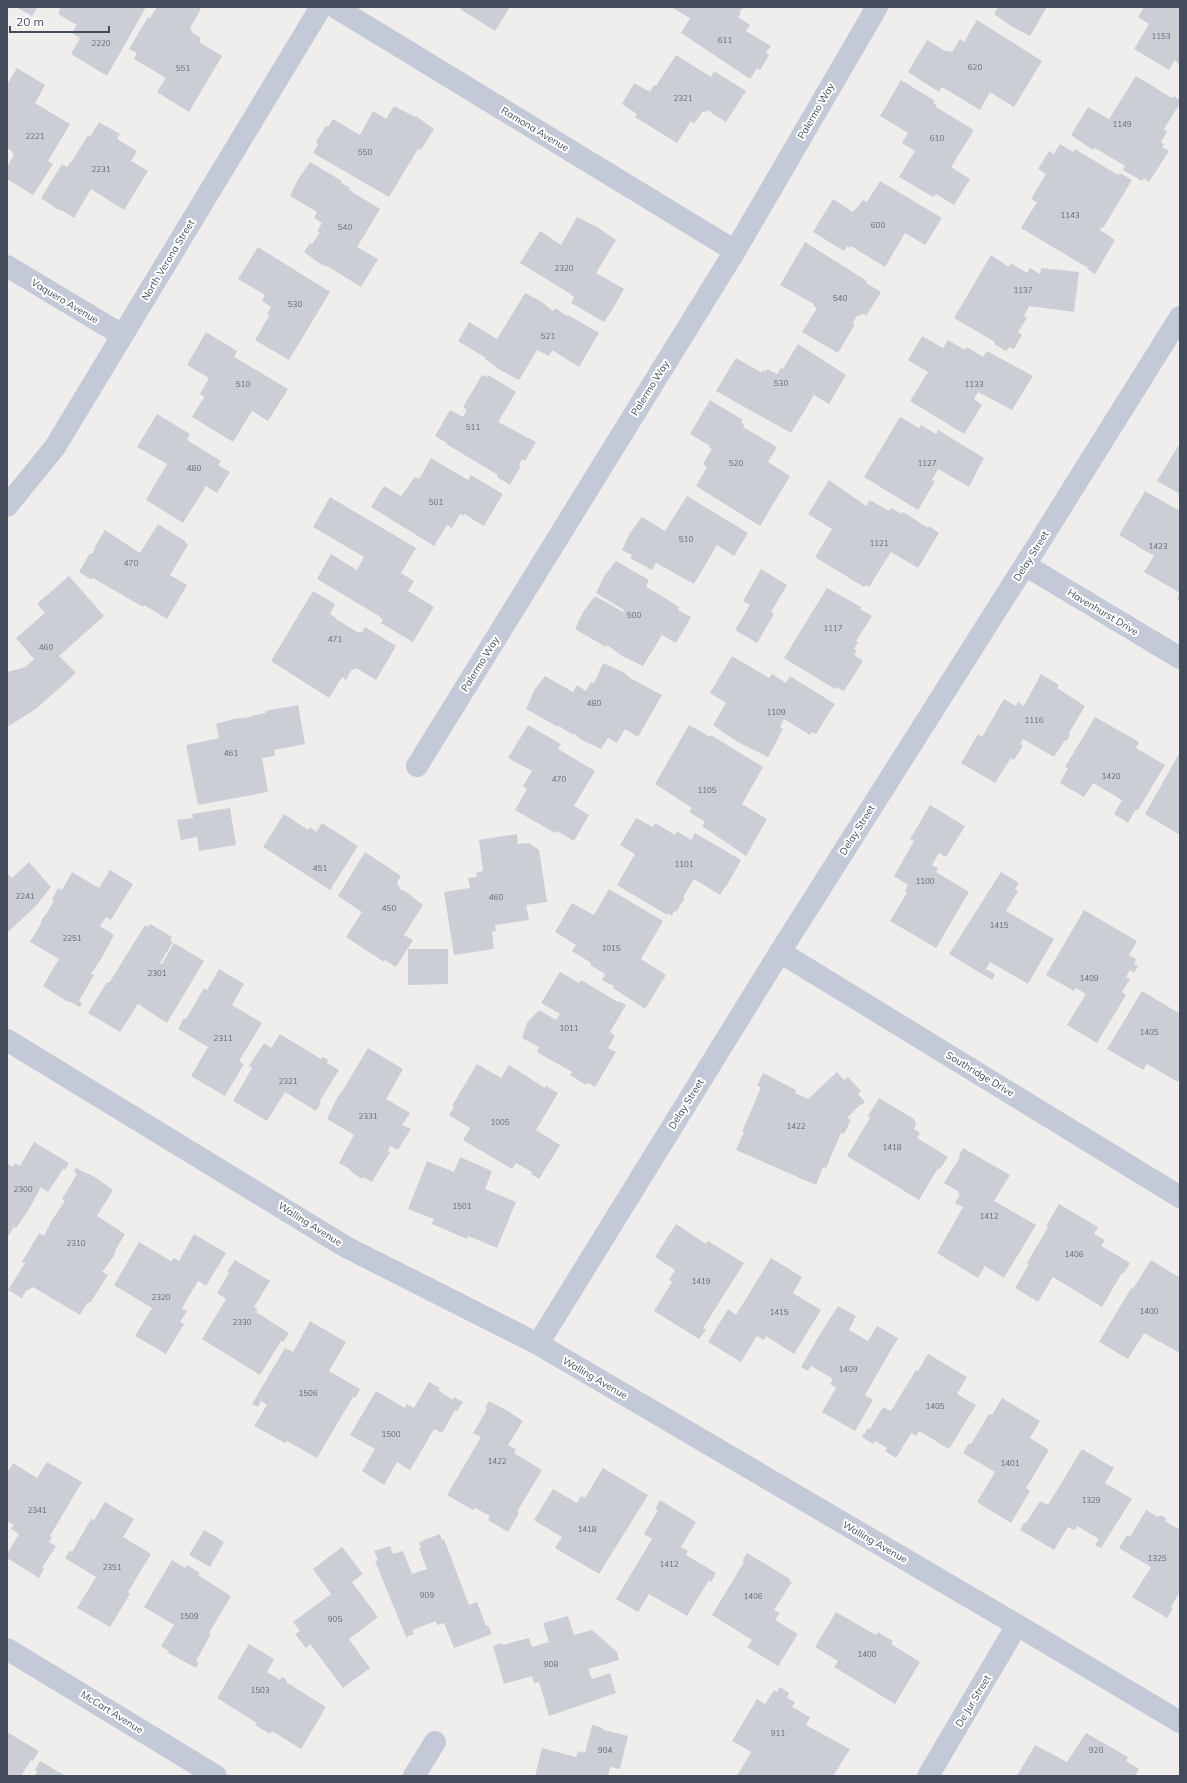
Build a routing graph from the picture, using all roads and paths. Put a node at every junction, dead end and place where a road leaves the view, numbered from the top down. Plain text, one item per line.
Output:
1 (321, 7) edge
2 (335, 7) edge
3 (877, 7) edge
4 (735, 251) junction
5 (7, 266) edge
6 (1180, 317) edge
7 (122, 335) junction
8 (7, 506) edge
9 (1025, 565) junction
10 (1180, 658) edge
11 (417, 766) dead end
12 (780, 952) junction
13 (7, 1040) edge
14 (1180, 1196) edge
15 (538, 1344) junction
16 (1018, 1625) junction
17 (7, 1649) edge
18 (1180, 1722) edge
19 (434, 1742) dead end
20 (216, 1776) edge
21 (414, 1776) edge
22 (928, 1776) edge

1 - 7 street, North Verona Street
2 - 4 street, Ramona Avenue
3 - 4 street, Palermo Way
4 - 11 street, Palermo Way
5 - 7 street, Vaquero Avenue
6 - 9 street, Delay Street
7 - 8 street, North Verona Street
9 - 10 street, Havenhurst Drive
9 - 12 street, Delay Street
12 - 14 street, Southridge Drive
12 - 15 street, Delay Street
13 - 15 street, Walling Avenue
15 - 16 street, Walling Avenue
16 - 18 street, Walling Avenue
16 - 22 street, De Jur Street
17 - 20 street, McCart Avenue
19 - 21 street

